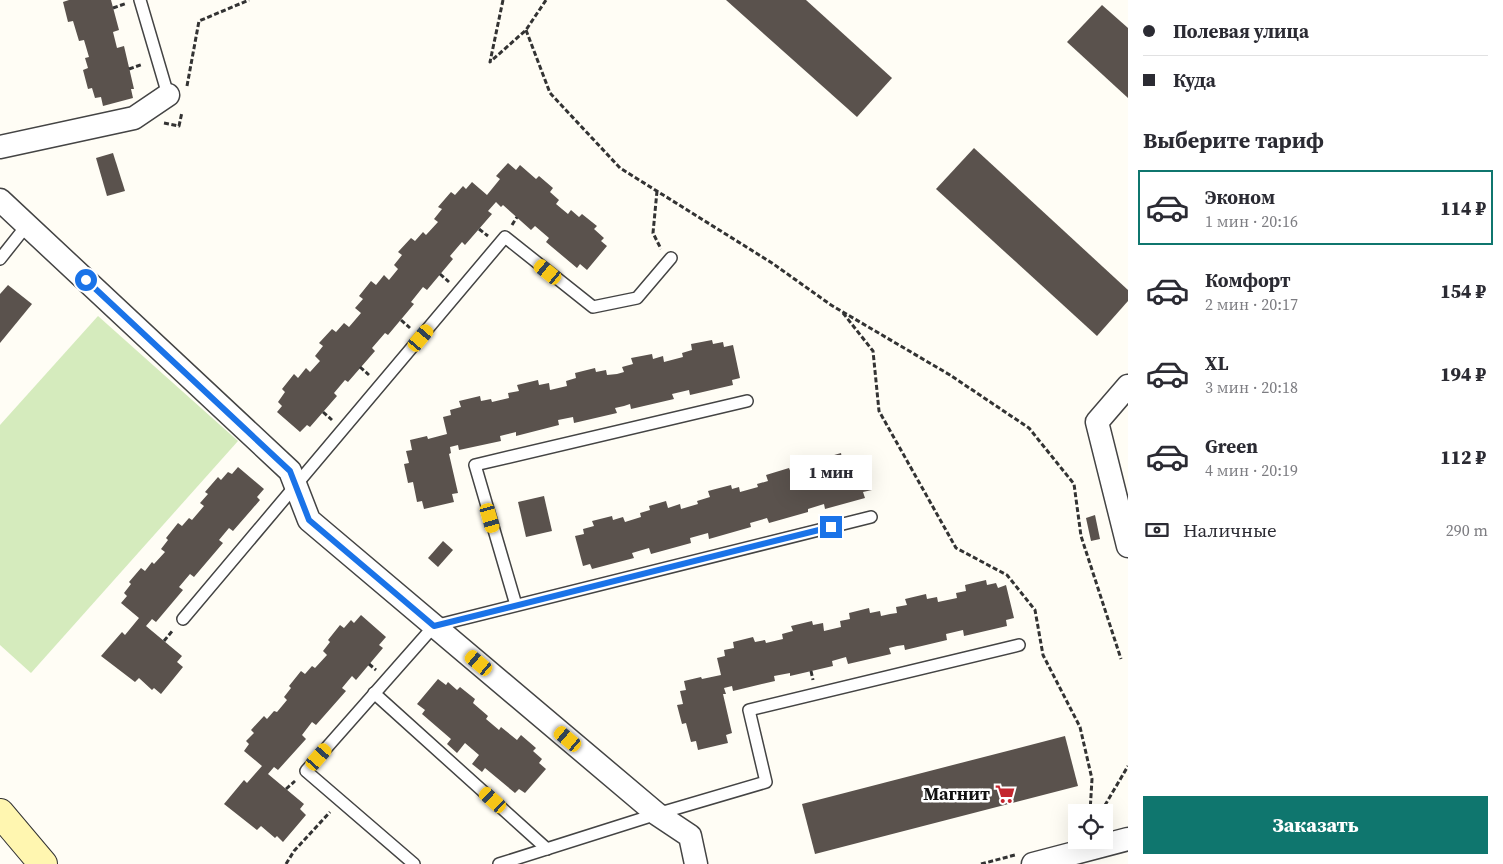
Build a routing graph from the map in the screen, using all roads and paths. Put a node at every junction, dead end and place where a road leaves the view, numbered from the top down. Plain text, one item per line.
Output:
1 (140, 0) edge
2 (249, 0) edge
3 (503, 0) edge
4 (546, 0) edge
5 (526, 30) junction
6 (179, 96) junction
7 (134, 118) junction
8 (0, 147) edge
9 (657, 192) junction
10 (0, 200) edge
11 (27, 226) junction
12 (672, 258) joint
13 (0, 259) edge
14 (842, 312) junction
15 (1128, 386) edge
16 (747, 401) dead end
17 (296, 486) junction
18 (871, 517) dead end
19 (1128, 546) edge
20 (516, 605) junction
21 (183, 619) dead end
22 (434, 626) junction
23 (1019, 645) dead end
24 (1121, 659) dead end
25 (374, 693) junction
26 (1128, 766) edge
27 (340, 801) junction
28 (1090, 804) edge
29 (1106, 804) edge
30 (657, 814) junction
31 (2, 821) edge
32 (1128, 838) edge
33 (548, 849) junction
34 (43, 864) edge
35 (286, 864) edge
36 (414, 864) edge
37 (500, 864) edge
38 (696, 864) edge
39 (1033, 864) edge

1 - 6 lane
2 - 6 path
3 - 5 path
4 - 5 path
5 - 9 path
6 - 7 street
6 - 7 path
7 - 8 street
9 - 12 path
9 - 14 path
10 - 11 street
11 - 13 lane
11 - 17 street
12 - 17 lane
14 - 24 path
14 - 28 path
15 - 19 street
16 - 20 lane
17 - 21 lane
17 - 22 street
18 - 20 lane
20 - 22 lane
22 - 25 lane
22 - 30 street
23 - 30 lane
25 - 27 lane
25 - 33 lane
26 - 29 path
27 - 35 path
27 - 36 lane
30 - 33 lane
30 - 38 street
31 - 34 main road
32 - 39 street
33 - 37 lane

